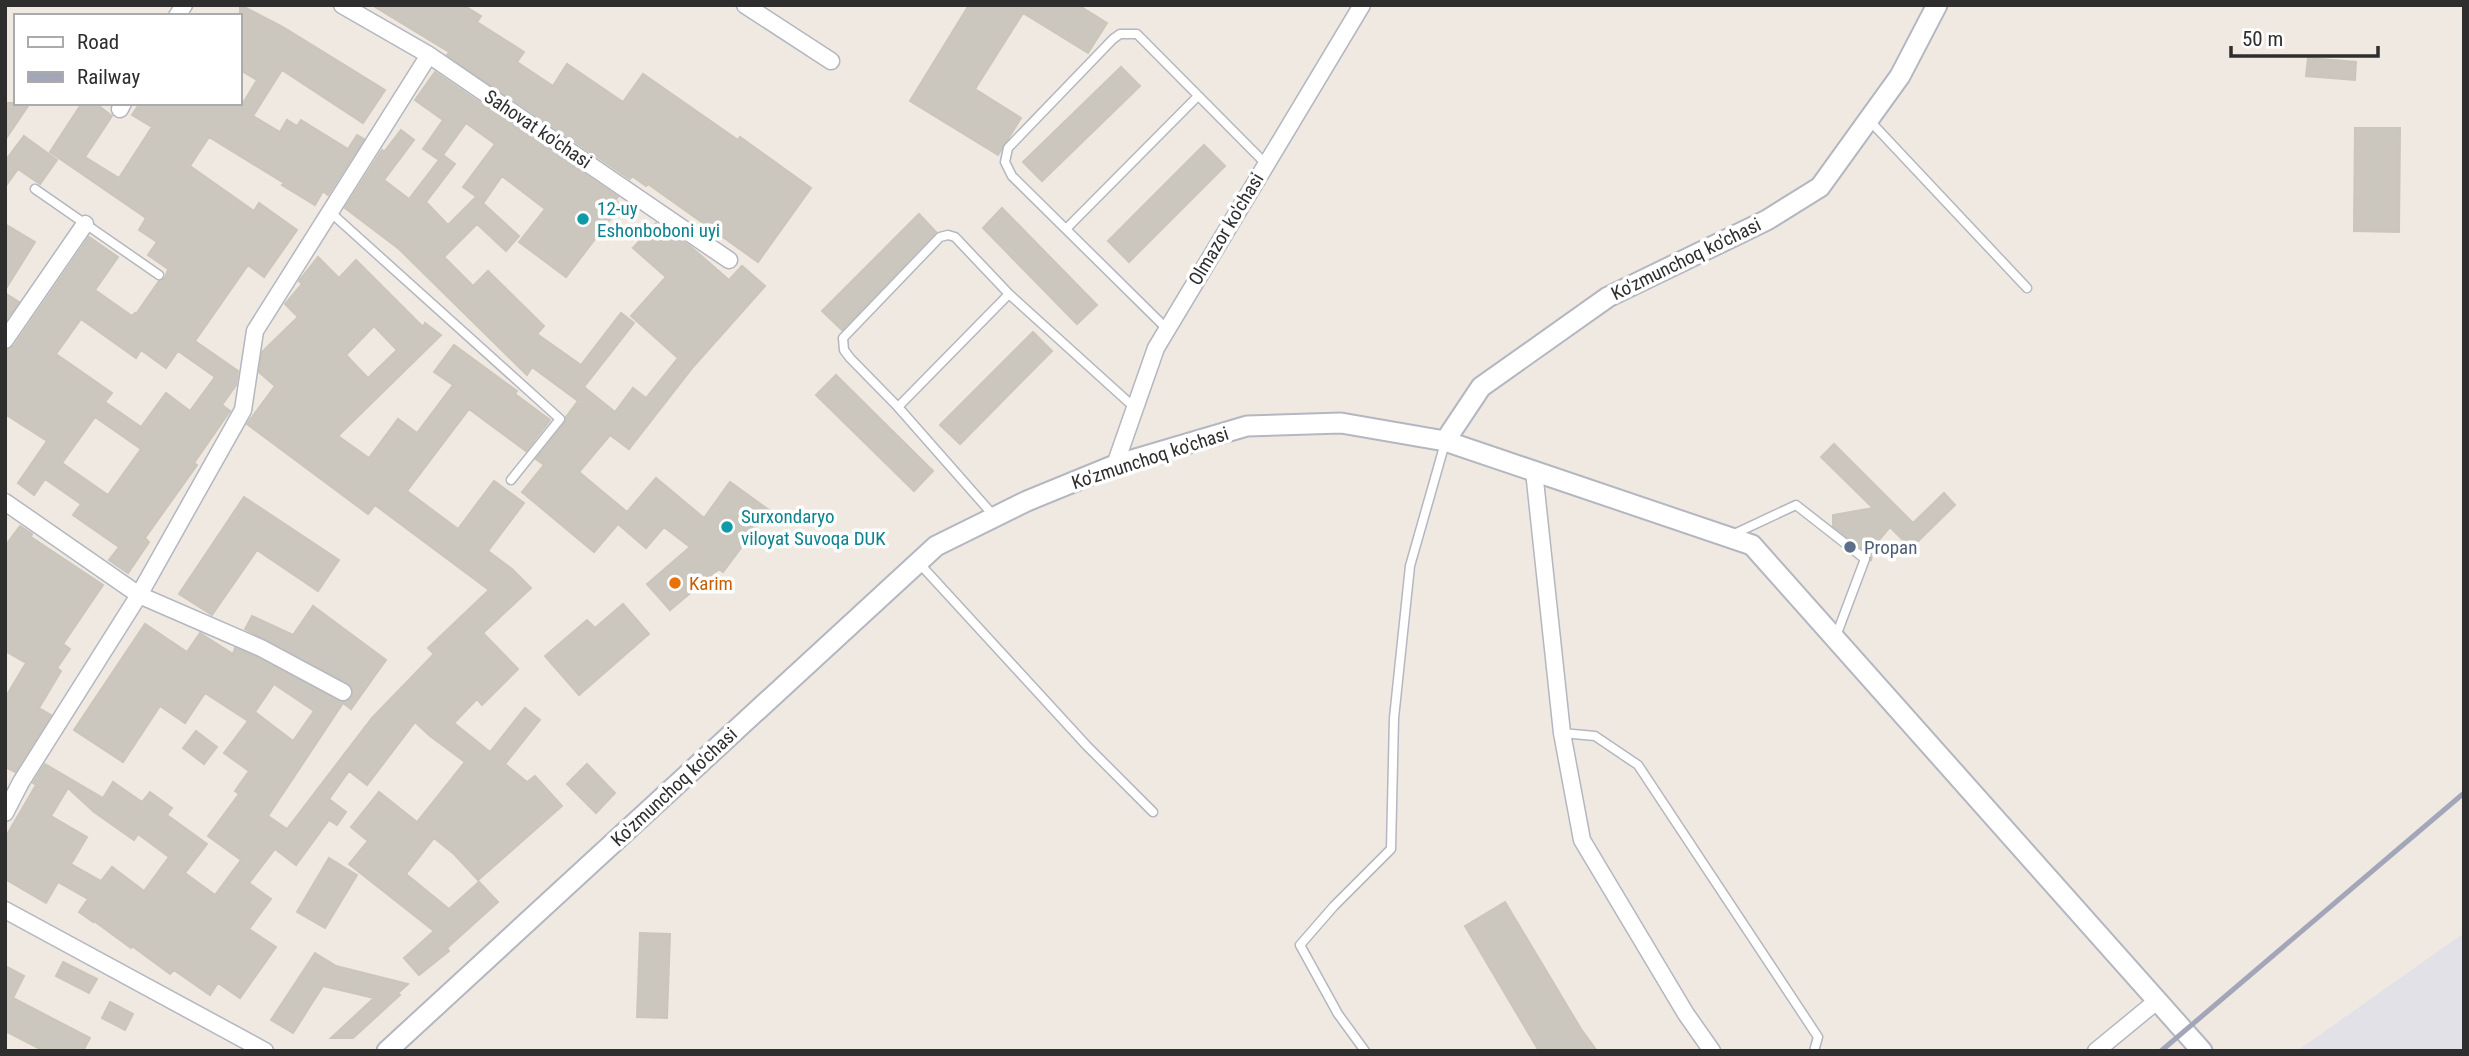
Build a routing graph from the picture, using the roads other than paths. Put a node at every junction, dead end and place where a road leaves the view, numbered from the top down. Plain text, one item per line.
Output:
1 (342, 5) edge
2 (745, 5) edge
3 (1362, 5) edge
4 (1937, 5) edge
5 (429, 55) junction
6 (831, 61) dead end
7 (1198, 96) junction
8 (1869, 120) junction
9 (1265, 163) junction
10 (35, 189) dead end
11 (329, 211) junction
12 (85, 224) junction
13 (1066, 229) junction
14 (729, 260) dead end
15 (159, 275) dead end
16 (2027, 288) dead end
17 (1009, 294) junction
18 (1167, 329) junction
19 (5, 340) edge
20 (898, 407) junction
21 (1135, 408) junction
22 (1446, 441) junction
23 (1115, 465) junction
24 (1534, 471) junction
25 (511, 480) dead end
26 (5, 502) edge
27 (995, 517) junction
28 (1730, 537) junction
29 (918, 562) junction
30 (139, 595) junction
31 (1835, 639) junction
32 (343, 692) dead end
33 (1562, 733) junction
34 (1153, 812) dead end
35 (5, 813) edge
36 (5, 910) edge
37 (2158, 1000) junction
38 (265, 1051) edge
39 (387, 1051) edge
40 (1365, 1051) edge
41 (1712, 1051) edge
42 (1814, 1051) edge
43 (2096, 1051) edge
44 (2202, 1051) edge

1 - 5 street, Sahovat ko'chasi
2 - 6 street
3 - 9 street, Olmazor ko'chasi
4 - 8 street, Ko'zmunchoq ko'chasi
5 - 11 street
5 - 14 street, Sahovat ko'chasi
7 - 9 lane
7 - 13 lane
7 - 13 lane
8 - 16 lane
8 - 22 street, Ko'zmunchoq ko'chasi
9 - 18 street, Olmazor ko'chasi
10 - 12 lane
11 - 25 lane
11 - 30 street
12 - 15 lane
12 - 19 street
13 - 18 lane
17 - 20 lane
17 - 20 lane
17 - 21 lane
18 - 21 street, Olmazor ko'chasi
20 - 27 lane
21 - 23 street, Olmazor ko'chasi
22 - 23 street, Ko'zmunchoq ko'chasi
22 - 24 street
22 - 40 lane
23 - 27 street, Ko'zmunchoq ko'chasi
24 - 28 street
24 - 33 street
26 - 30 street
27 - 29 street, Ko'zmunchoq ko'chasi
28 - 31 street
28 - 31 lane
29 - 34 lane
29 - 39 street, Ko'zmunchoq ko'chasi
30 - 32 street
30 - 35 street
31 - 37 street
33 - 41 street
33 - 42 lane
36 - 38 street
37 - 43 street
37 - 44 street

